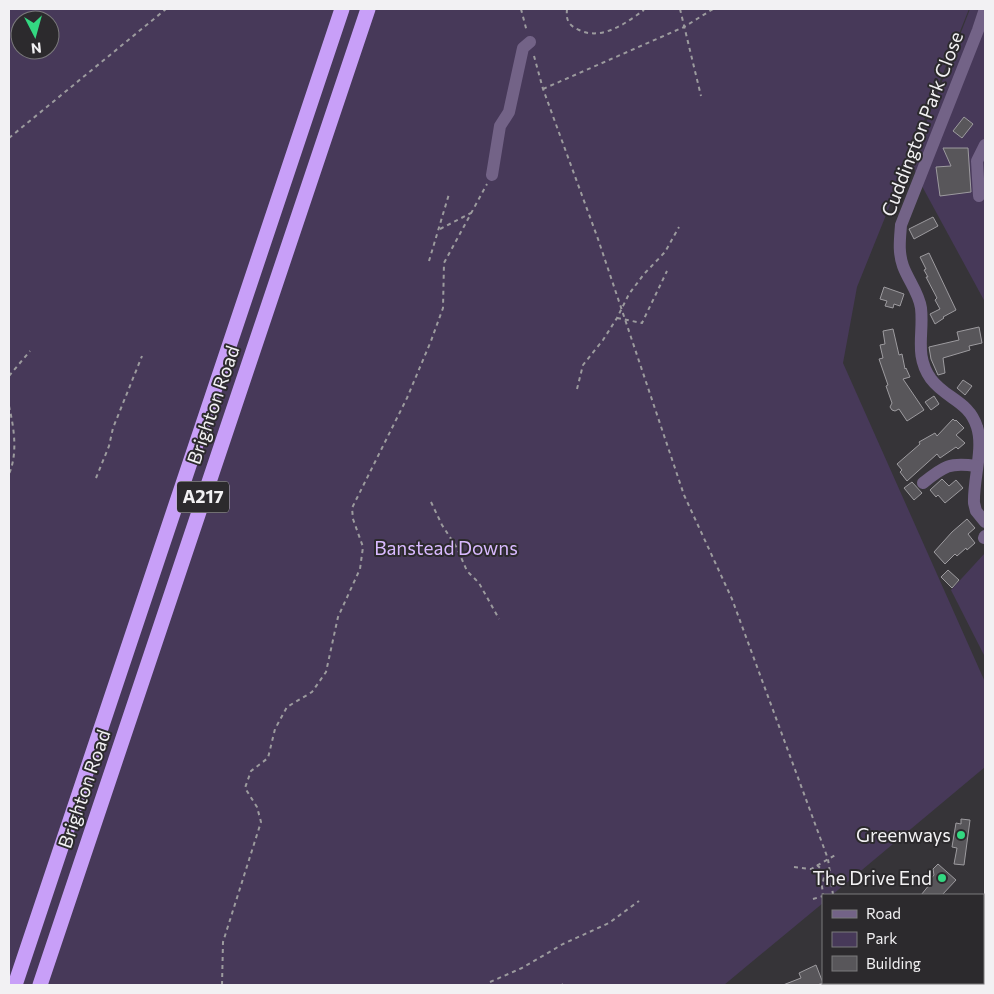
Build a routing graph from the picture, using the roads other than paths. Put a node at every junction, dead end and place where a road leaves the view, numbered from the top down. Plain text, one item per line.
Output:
1 (342, 9) edge
2 (368, 9) edge
3 (985, 9) edge
4 (530, 42) dead end
5 (985, 145) edge
6 (492, 175) road end
7 (979, 196) dead end
8 (976, 466) junction
9 (923, 483) dead end
10 (985, 522) edge
11 (15, 985) edge
12 (40, 985) edge

1 - 11 highway, Brighton Road / A217
2 - 12 highway, Brighton Road / A217
3 - 8 street, Cuddington Park Close
4 - 6 street
5 - 7 street
8 - 9 street
8 - 10 street, Cuddington Park Close

